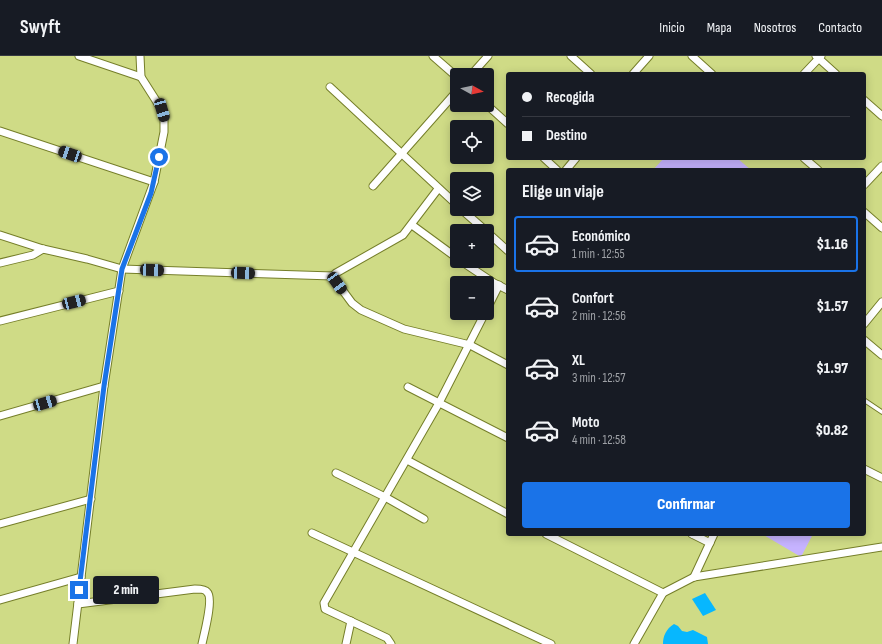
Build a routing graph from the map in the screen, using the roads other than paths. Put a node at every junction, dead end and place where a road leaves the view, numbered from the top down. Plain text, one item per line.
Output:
1 (80, 56) edge
2 (140, 56) edge
3 (433, 56) edge
4 (488, 56) edge
5 (571, 56) edge
6 (650, 56) edge
7 (692, 56) edge
8 (819, 57) edge
9 (478, 68) edge
10 (450, 71) edge
11 (589, 72) edge
12 (635, 72) edge
13 (710, 72) edge
14 (806, 72) edge
15 (834, 72) edge
16 (141, 77) junction
17 (330, 87) dead end
18 (450, 99) edge
19 (866, 102) edge
20 (494, 111) edge
21 (882, 116) edge
22 (506, 122) edge
23 (0, 131) edge
24 (401, 154) junction
25 (546, 160) edge
26 (574, 160) edge
27 (806, 160) edge
28 (882, 166) edge
29 (555, 168) edge
30 (568, 168) edge
31 (816, 168) edge
32 (154, 182) junction
33 (866, 183) edge
34 (373, 186) dead end
35 (438, 188) junction
36 (450, 199) edge
37 (866, 214) edge
38 (469, 216) edge
39 (477, 224) edge
40 (412, 225) junction
41 (882, 228) edge
42 (0, 235) edge
43 (494, 239) edge
44 (43, 249) junction
45 (506, 249) edge
46 (450, 253) edge
47 (0, 263) edge
48 (472, 268) edge
49 (122, 269) junction
50 (334, 276) junction
51 (499, 285) junction
52 (506, 289) edge
53 (119, 291) junction
54 (494, 295) edge
55 (882, 302) edge
56 (482, 320) edge
57 (0, 321) edge
58 (866, 322) edge
59 (866, 342) edge
60 (470, 345) junction
61 (882, 355) edge
62 (506, 364) edge
63 (104, 386) junction
64 (408, 387) dead end
65 (866, 401) edge
66 (439, 403) junction
67 (882, 412) edge
68 (0, 416) edge
69 (506, 437) edge
70 (407, 460) junction
71 (866, 470) edge
72 (336, 473) dead end
73 (882, 478) edge
74 (385, 497) junction
75 (90, 499) junction
76 (506, 513) edge
77 (424, 519) dead end
78 (0, 524) edge
79 (312, 533) dead end
80 (555, 536) edge
81 (696, 536) edge
82 (713, 536) edge
83 (710, 543) junction
84 (882, 547) edge
85 (354, 553) junction
86 (694, 577) junction
87 (81, 578) junction
88 (663, 593) junction
89 (0, 600) edge
90 (78, 604) junction
91 (351, 621) junction
92 (74, 644) edge
93 (202, 644) edge
94 (346, 644) edge
95 (392, 644) edge
96 (551, 644) edge
97 (634, 644) edge

1 - 16 street
2 - 16 street
3 - 10 street
4 - 9 street
5 - 11 street
6 - 12 street
7 - 13 street
8 - 14 street
8 - 15 street
16 - 32 street
17 - 24 street
18 - 24 street
19 - 21 street
20 - 22 street
23 - 32 street
24 - 34 street
24 - 35 street
25 - 29 street
26 - 30 street
27 - 31 street
28 - 33 street
32 - 49 street
35 - 36 street
35 - 40 street
37 - 41 street
38 - 39 street
40 - 46 street
40 - 50 street
42 - 44 street
43 - 45 street
44 - 47 street
44 - 49 street
48 - 51 street
49 - 50 street
49 - 53 street
50 - 60 street
51 - 52 street
51 - 54 street
53 - 57 street
53 - 63 street
55 - 58 street
56 - 60 street
59 - 61 street
60 - 62 street
60 - 66 street
63 - 68 street
63 - 75 street
64 - 66 street
65 - 67 lane
66 - 69 street
66 - 70 street
70 - 74 street
70 - 76 street
71 - 73 street
72 - 74 street
74 - 77 street
74 - 85 street
75 - 78 street
75 - 87 street
79 - 85 street
80 - 88 street
81 - 83 street
82 - 83 street
83 - 86 street
84 - 86 street
85 - 91 street
85 - 96 street
86 - 88 street
87 - 89 street
87 - 90 street
88 - 97 street
90 - 92 street
90 - 93 street
91 - 94 street
91 - 95 street

